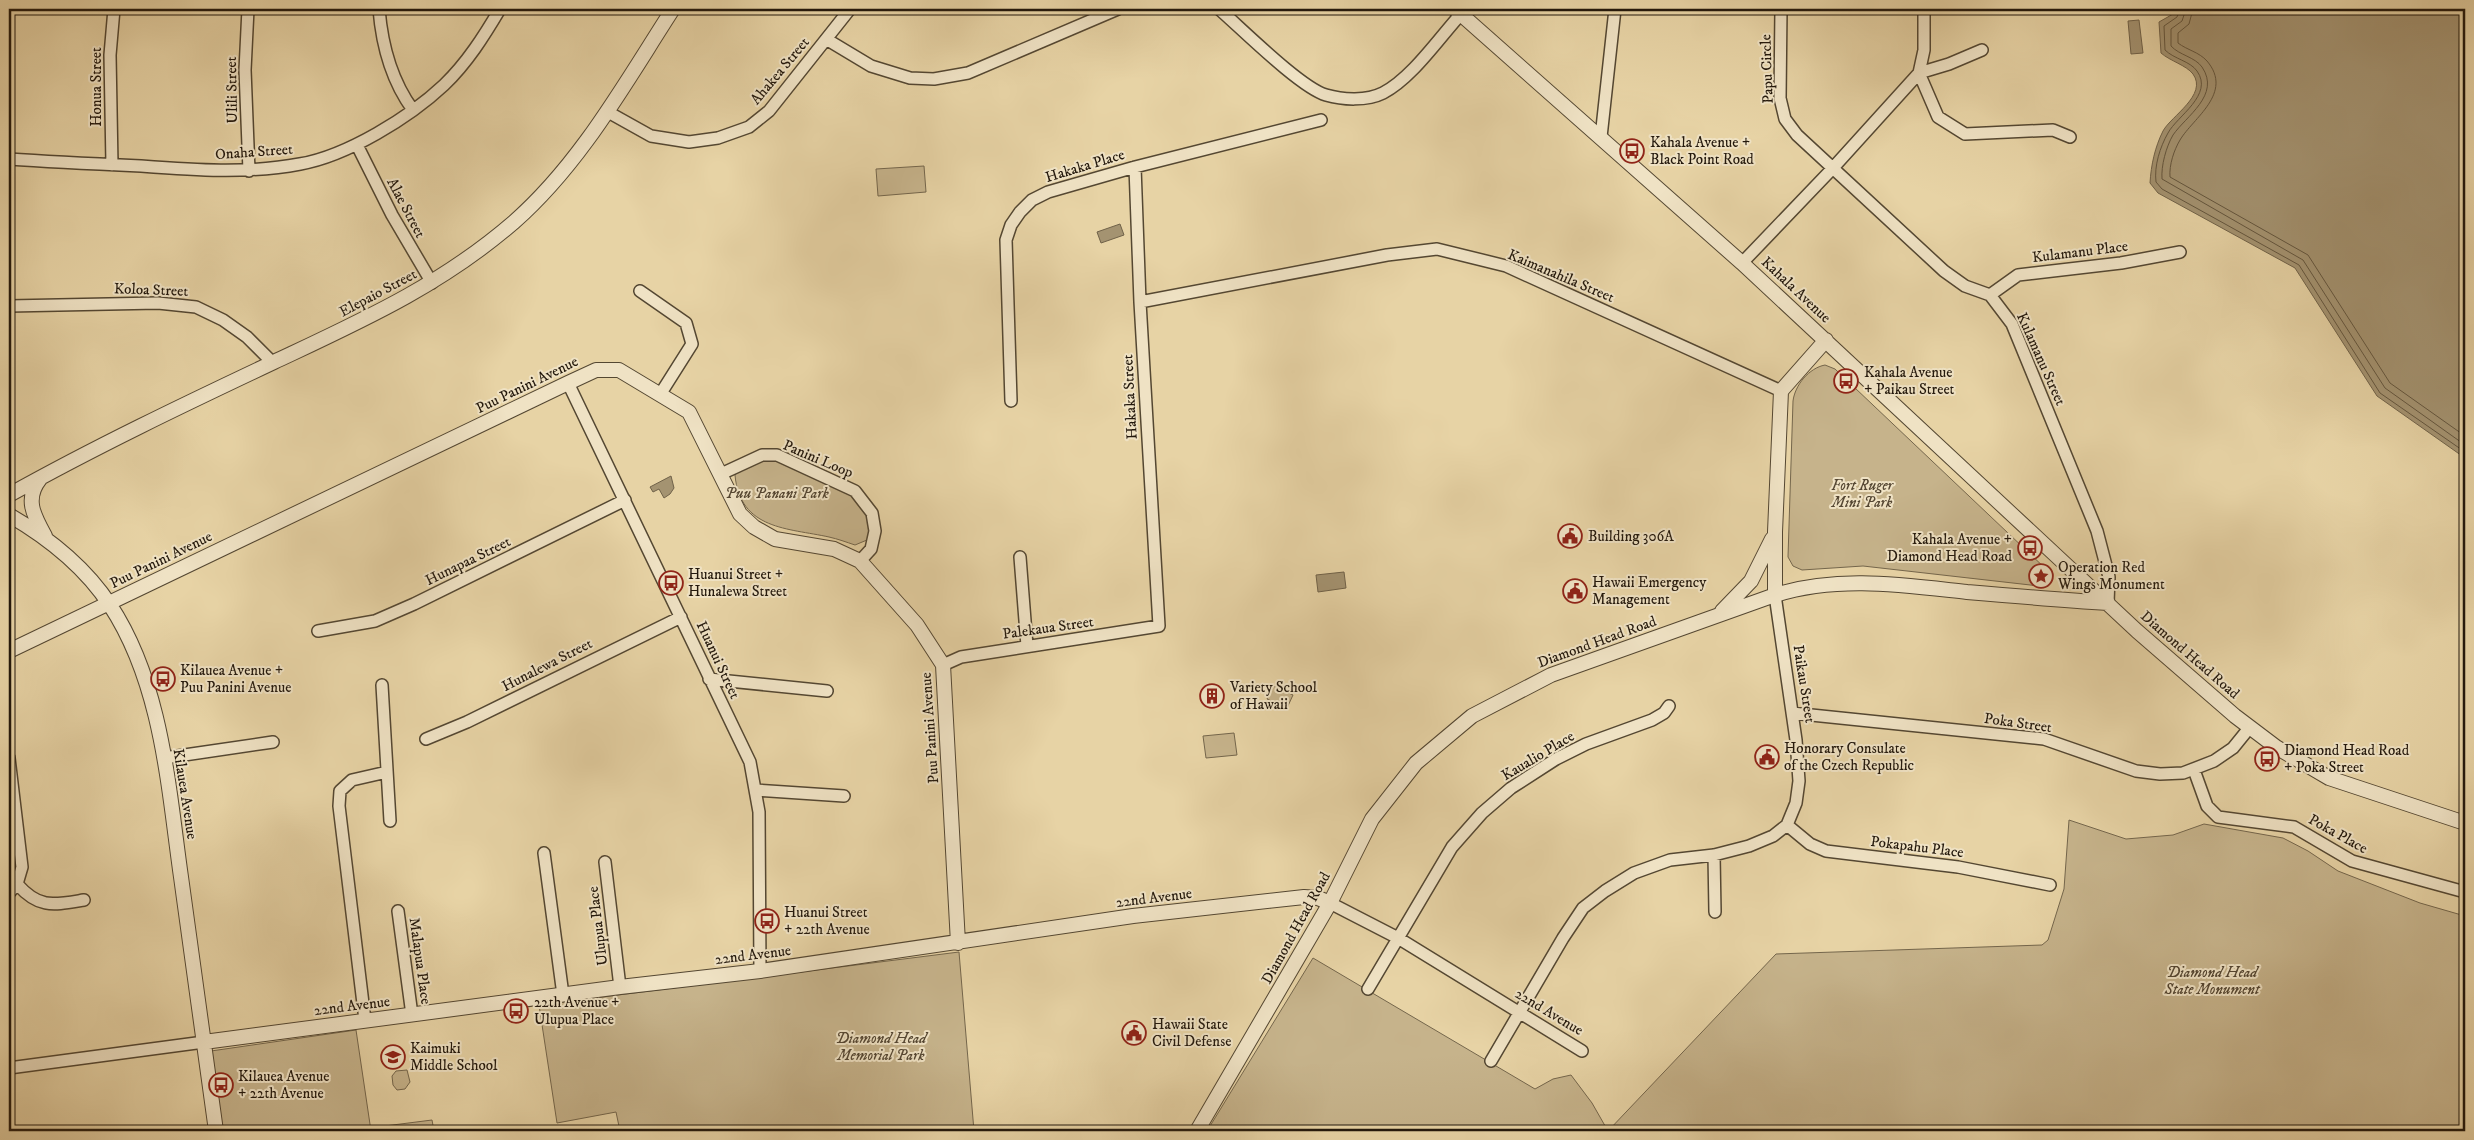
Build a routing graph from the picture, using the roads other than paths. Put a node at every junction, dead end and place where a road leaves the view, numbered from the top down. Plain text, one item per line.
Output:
1 (114, 9) edge
2 (248, 9) edge
3 (379, 9) edge
4 (500, 9) edge
5 (672, 9) edge
6 (850, 9) edge
7 (1118, 9) edge
8 (1220, 9) edge
9 (1615, 9) edge
10 (1781, 9) edge
11 (1924, 9) edge
12 (1460, 11) edge
13 (826, 39) junction
14 (1982, 50) dead end
15 (1918, 73) junction
16 (413, 110) junction
17 (608, 112) junction
18 (1321, 120) dead end
19 (1601, 137) junction
20 (2070, 137) dead end
21 (357, 145) junction
22 (9, 159) edge
23 (112, 165) junction
24 (1135, 167) junction
25 (1832, 169) junction
26 (249, 170) junction
27 (2180, 252) dead end
28 (1742, 263) junction
29 (432, 283) junction
30 (640, 291) dead end
31 (1990, 295) junction
32 (1140, 302) junction
33 (9, 306) edge
34 (1826, 340) junction
35 (273, 363) junction
36 (568, 382) junction
37 (1781, 390) junction
38 (662, 394) junction
39 (1011, 401) dead end
40 (720, 474) junction
41 (42, 477) junction
42 (9, 495) edge
43 (625, 500) junction
44 (9, 515) edge
45 (1775, 532) junction
46 (48, 541) junction
47 (1020, 557) dead end
48 (860, 561) junction
49 (1775, 595) junction
50 (2108, 603) junction
51 (109, 604) junction
52 (1719, 615) junction
53 (681, 617) junction
54 (1158, 626) joint
55 (318, 631) dead end
56 (1027, 646) junction
57 (9, 652) edge
58 (943, 665) junction
59 (709, 679) junction
60 (382, 685) dead end
61 (827, 691) dead end
62 (1669, 706) dead end
63 (1792, 713) junction
64 (2250, 728) junction
65 (426, 739) dead end
66 (273, 742) dead end
67 (9, 758) edge
68 (164, 758) junction
69 (2194, 770) junction
70 (387, 772) junction
71 (755, 790) junction
72 (844, 796) dead end
73 (390, 821) dead end
74 (2465, 823) edge
75 (1787, 825) junction
76 (544, 853) dead end
77 (1714, 855) junction
78 (605, 862) dead end
79 (17, 884) junction
80 (2050, 885) dead end
81 (2465, 892) edge
82 (9, 893) edge
83 (84, 900) dead end
84 (1330, 903) junction
85 (398, 911) dead end
86 (1715, 912) dead end
87 (1398, 938) junction
88 (958, 943) junction
89 (760, 971) junction
90 (620, 987) junction
91 (1368, 989) dead end
92 (563, 995) junction
93 (1519, 1013) junction
94 (412, 1015) junction
95 (365, 1020) junction
96 (204, 1042) junction
97 (1582, 1050) dead end
98 (1491, 1062) dead end
99 (9, 1068) edge
100 (216, 1131) edge
101 (1197, 1131) edge

1 - 23 street, Honua Street
2 - 26 street, Ulili Street
3 - 16 street
4 - 16 street, Onaha Street
5 - 17 street, Elepaio Street
6 - 13 street, Ahakea Street
7 - 13 street
8 - 12 street
9 - 19 street
10 - 25 street, Papu Circle
11 - 15 street
12 - 19 street, Kahala Avenue
13 - 17 street, Ahakea Street
14 - 15 street
15 - 20 street
15 - 25 street
16 - 21 street, Onaha Street
17 - 29 street, Elepaio Street
18 - 24 street, Hakaka Place
19 - 28 street, Kahala Avenue
21 - 26 street, Onaha Street
21 - 29 street, Alae Street
22 - 23 street, Onaha Street
23 - 26 street, Onaha Street
24 - 32 street, Hakaka Street
24 - 39 street, Hakaka Place
25 - 28 street
25 - 31 street
27 - 31 street, Kulamanu Place
28 - 34 street, Kahala Avenue
29 - 35 street, Elepaio Street
30 - 38 street
31 - 50 street, Kulamanu Street
32 - 37 street, Kaimanahila Street
32 - 54 street, Hakaka Street
33 - 35 street, Koloa Street
34 - 37 street
34 - 50 street, Kahala Avenue
35 - 41 street, Elepaio Street
36 - 38 street, Puu Panini Avenue
36 - 43 street, Huanui Street
36 - 51 street, Puu Panini Avenue
37 - 45 street, Paikau Street
38 - 40 street, Puu Panini Avenue
40 - 48 street, Puu Panini Avenue
40 - 48 street, Panini Loop
41 - 42 street, Elepaio Street
41 - 46 street
43 - 53 street, Huanui Street
43 - 55 street, Hunapaa Street
44 - 46 street, Kilauea Avenue
45 - 49 street, Paikau Street
45 - 52 street
46 - 51 street, Kilauea Avenue
47 - 56 street
48 - 58 street, Puu Panini Avenue
49 - 50 street, Diamond Head Road
49 - 52 street, Diamond Head Road
49 - 63 street, Paikau Street
50 - 64 street, Diamond Head Road
51 - 57 street, Puu Panini Avenue
51 - 68 street, Kilauea Avenue
52 - 84 street, Diamond Head Road
53 - 59 street, Huanui Street
53 - 65 street, Hunalewa Street
54 - 56 street, Palekaua Street
56 - 58 street, Palekaua Street
58 - 88 street, Puu Panini Avenue
59 - 61 street
59 - 71 street, Huanui Street
60 - 70 street
62 - 87 street, Kaualio Place
63 - 69 street, Poka Street
63 - 75 street, Paikau Street
64 - 69 street, Poka Street
64 - 74 street, Diamond Head Road
66 - 68 street
67 - 79 street
68 - 96 street, Kilauea Avenue
69 - 81 street, Poka Place
70 - 73 street
70 - 95 street
71 - 72 street
71 - 89 street, Huanui Street
75 - 77 street
75 - 80 street, Pokapahu Place
76 - 92 street
77 - 86 street
77 - 93 street
78 - 90 street, Ulupua Place
79 - 82 street
79 - 83 street
84 - 87 street, 22nd Avenue
84 - 88 street, 22nd Avenue
84 - 101 street, Diamond Head Road
85 - 94 street, Malapua Place
87 - 91 street, Kaualio Place
87 - 93 street, 22nd Avenue
88 - 89 street, 22nd Avenue
89 - 90 street, 22nd Avenue
90 - 92 street, 22nd Avenue
92 - 94 street, 22nd Avenue
93 - 97 street, 22nd Avenue
93 - 98 street
94 - 95 street, 22nd Avenue
95 - 96 street, 22nd Avenue
96 - 99 street, 22nd Avenue
96 - 100 street, Kilauea Avenue

